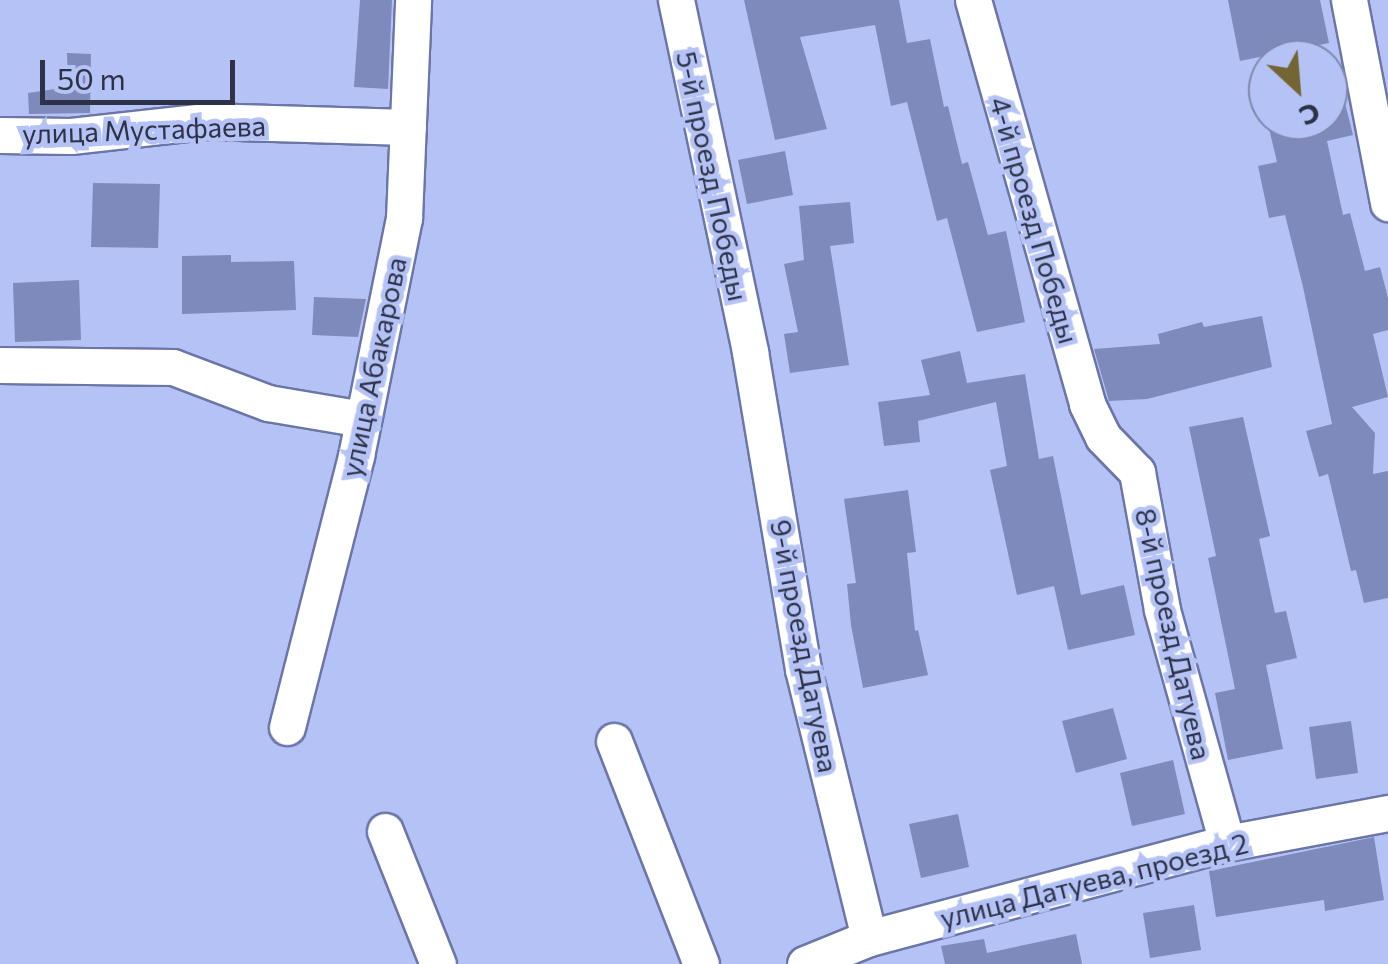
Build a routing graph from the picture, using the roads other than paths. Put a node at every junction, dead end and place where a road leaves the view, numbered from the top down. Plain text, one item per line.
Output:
1 (414, 0) edge
2 (676, 0) edge
3 (973, 0) edge
4 (1349, 0) edge
5 (408, 127) junction
6 (0, 134) edge
7 (1388, 203) edge
8 (750, 352) joint
9 (0, 366) edge
10 (364, 419) junction
11 (1104, 437) joint
12 (286, 726) dead end
13 (614, 740) dead end
14 (1388, 813) edge
15 (385, 832) dead end
16 (1227, 843) junction
17 (868, 938) junction
18 (438, 964) edge
19 (701, 964) edge
20 (805, 964) edge

1 - 5 street, улица Абакарова
2 - 8 street, 5-й проезд Победы
3 - 11 street, 4-й проезд Победы
4 - 7 street
5 - 6 street, улица Мустафаева
5 - 10 street, улица Абакарова
8 - 17 street, 9-й проезд Датуева
9 - 10 street
10 - 12 street, улица Абакарова
11 - 16 street, 8-й проезд Датуева
13 - 19 street
14 - 16 street, улица Датуева, проезд 2
15 - 18 street
16 - 17 street, улица Датуева, проезд 2
17 - 20 street, улица Датуева, проезд 2

